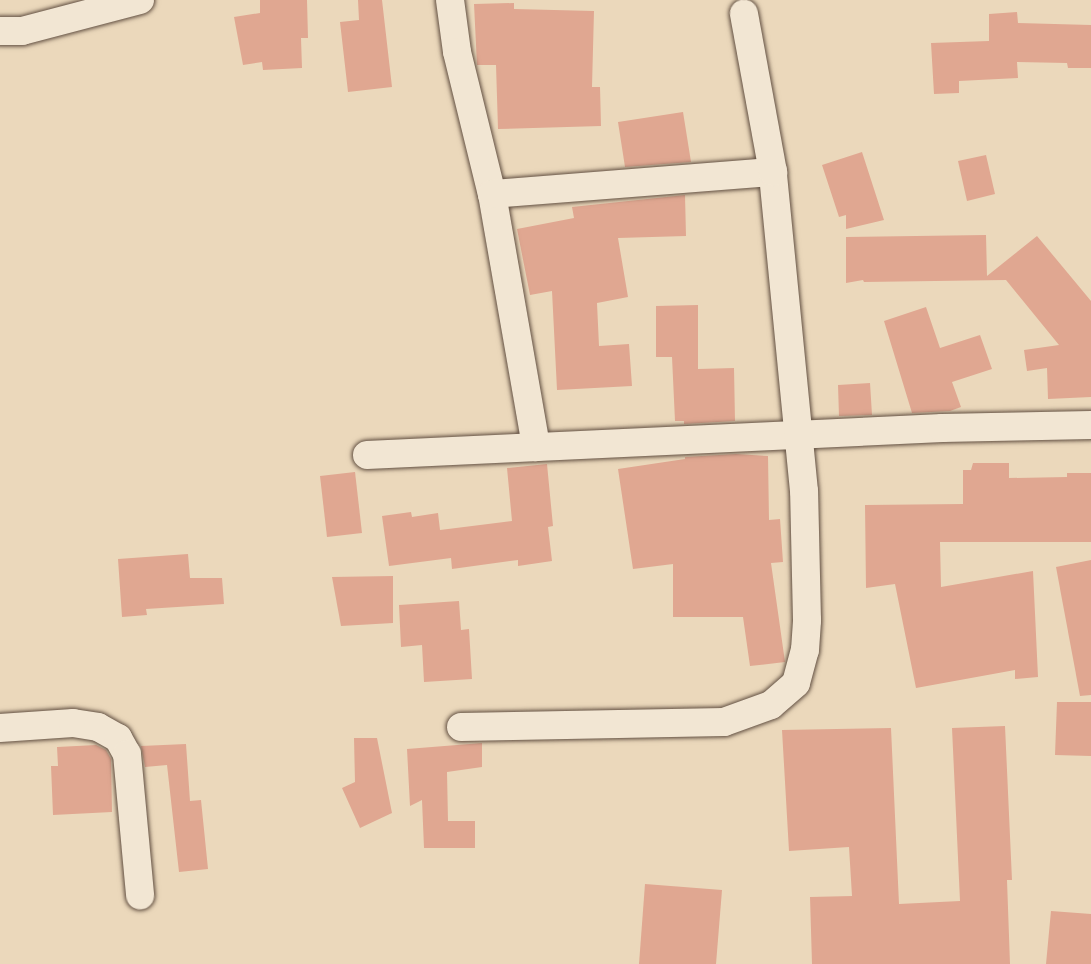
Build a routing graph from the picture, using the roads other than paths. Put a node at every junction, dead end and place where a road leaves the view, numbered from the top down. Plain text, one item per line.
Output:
1 (140, 0) edge
2 (450, 0) edge
3 (744, 14) dead end
4 (0, 31) edge
5 (773, 172) junction
6 (492, 194) junction
7 (1091, 425) edge
8 (799, 434) junction
9 (536, 447) junction
10 (367, 455) dead end
11 (0, 728) edge
12 (461, 728) dead end
13 (140, 895) dead end

1 - 4 street
2 - 6 street
3 - 5 street
5 - 6 street
5 - 8 street
6 - 9 street
7 - 8 street
8 - 9 street
8 - 12 street
9 - 10 street
11 - 13 street

